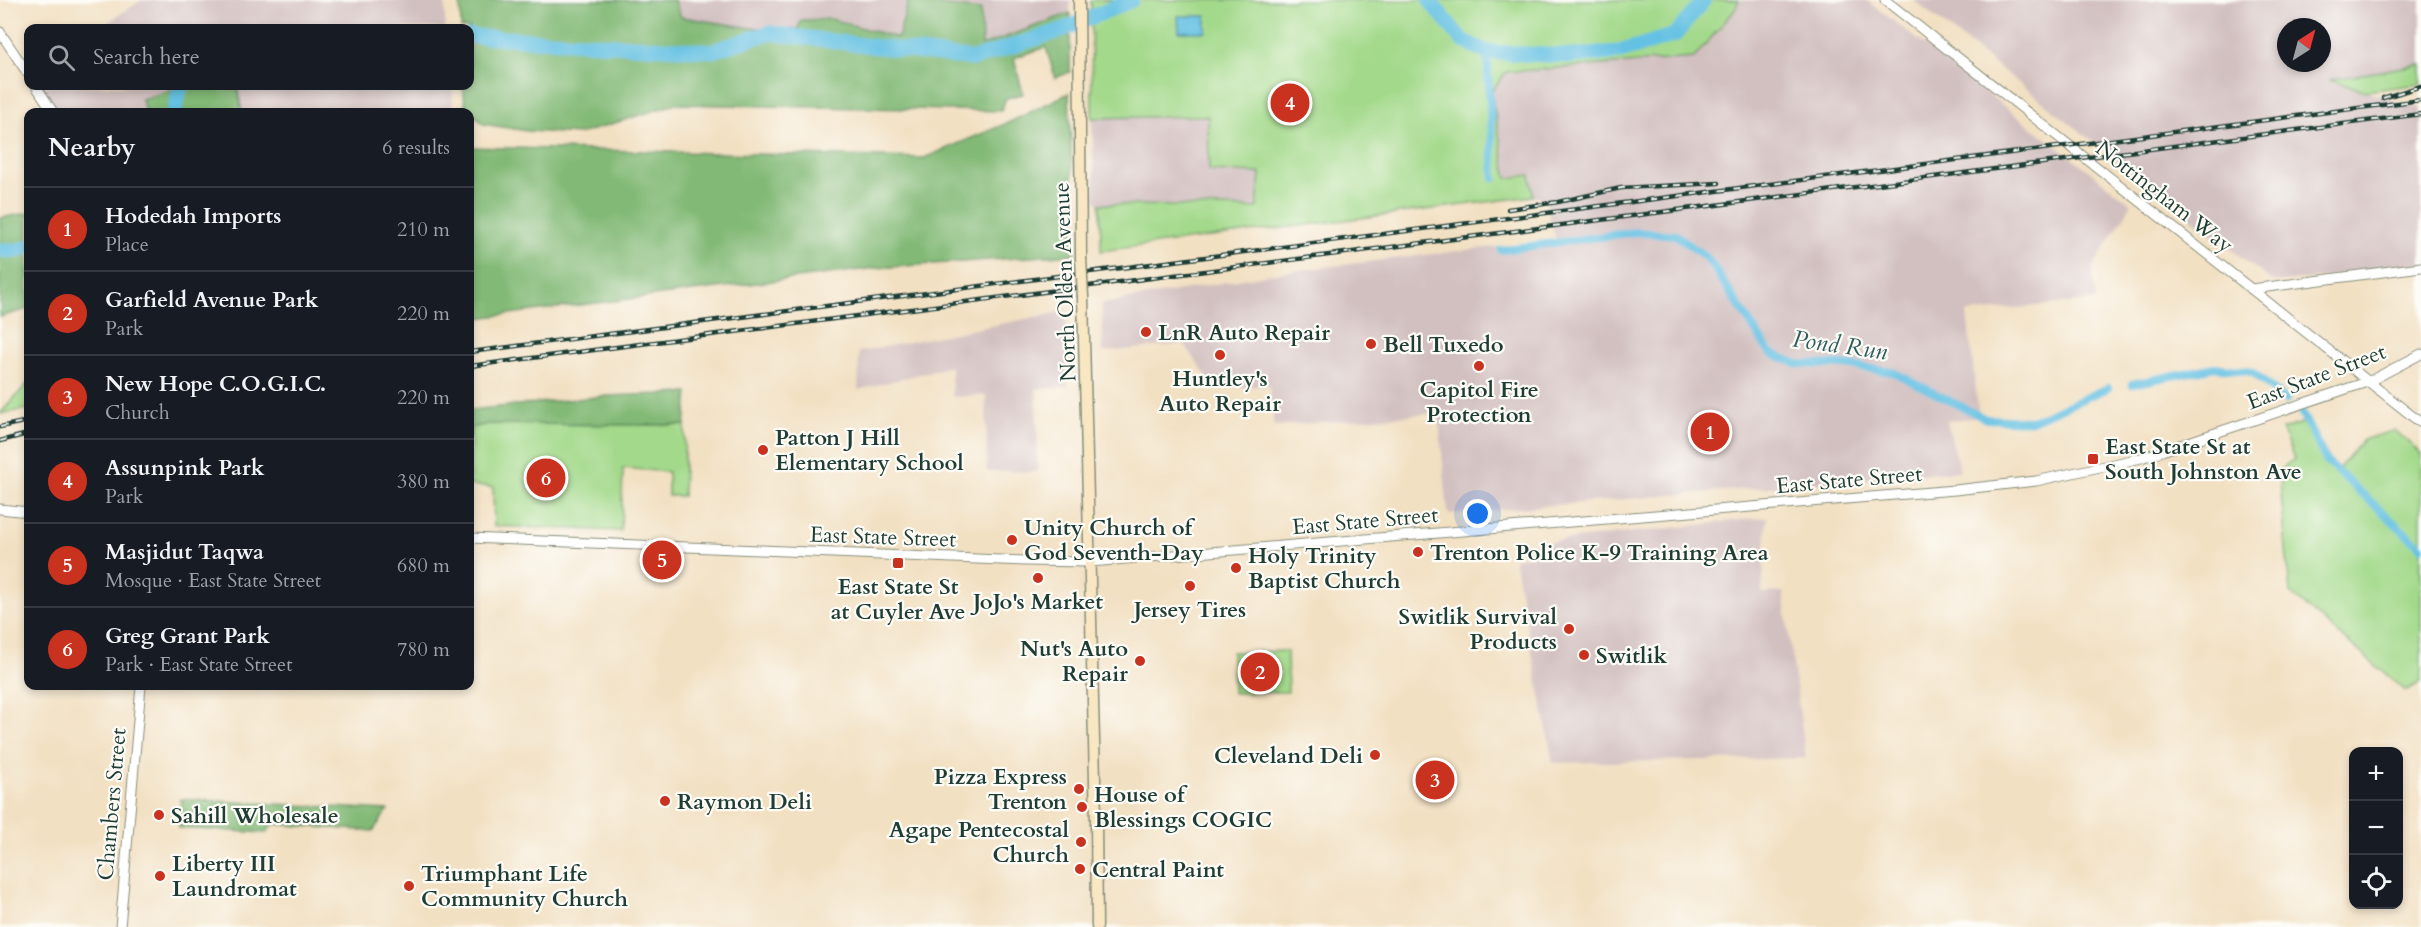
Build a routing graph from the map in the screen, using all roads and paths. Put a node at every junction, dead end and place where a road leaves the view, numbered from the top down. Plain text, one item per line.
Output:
1 (1885, 0) edge
2 (1078, 5) edge
3 (0, 32) edge
4 (24, 68) edge
5 (39, 90) edge
6 (50, 108) edge
7 (2421, 267) edge
8 (2252, 289) junction
9 (2421, 354) edge
10 (2370, 381) junction
11 (2421, 423) edge
12 (0, 509) edge
13 (24, 512) edge
14 (474, 538) edge
15 (1090, 562) junction
16 (141, 690) edge
17 (120, 927) edge
18 (1097, 927) edge

1 - 8 street, Nottingham Way
2 - 15 main road, North Olden Avenue, bridge
3 - 4 street
5 - 6 street
7 - 8 street
8 - 10 street, Nottingham Way
9 - 10 street, East State Street
10 - 11 street, Nottingham Way
10 - 15 street, East State Street
12 - 13 street
14 - 15 street, East State Street
15 - 18 main road, North Olden Avenue
16 - 17 street, Chambers Street

